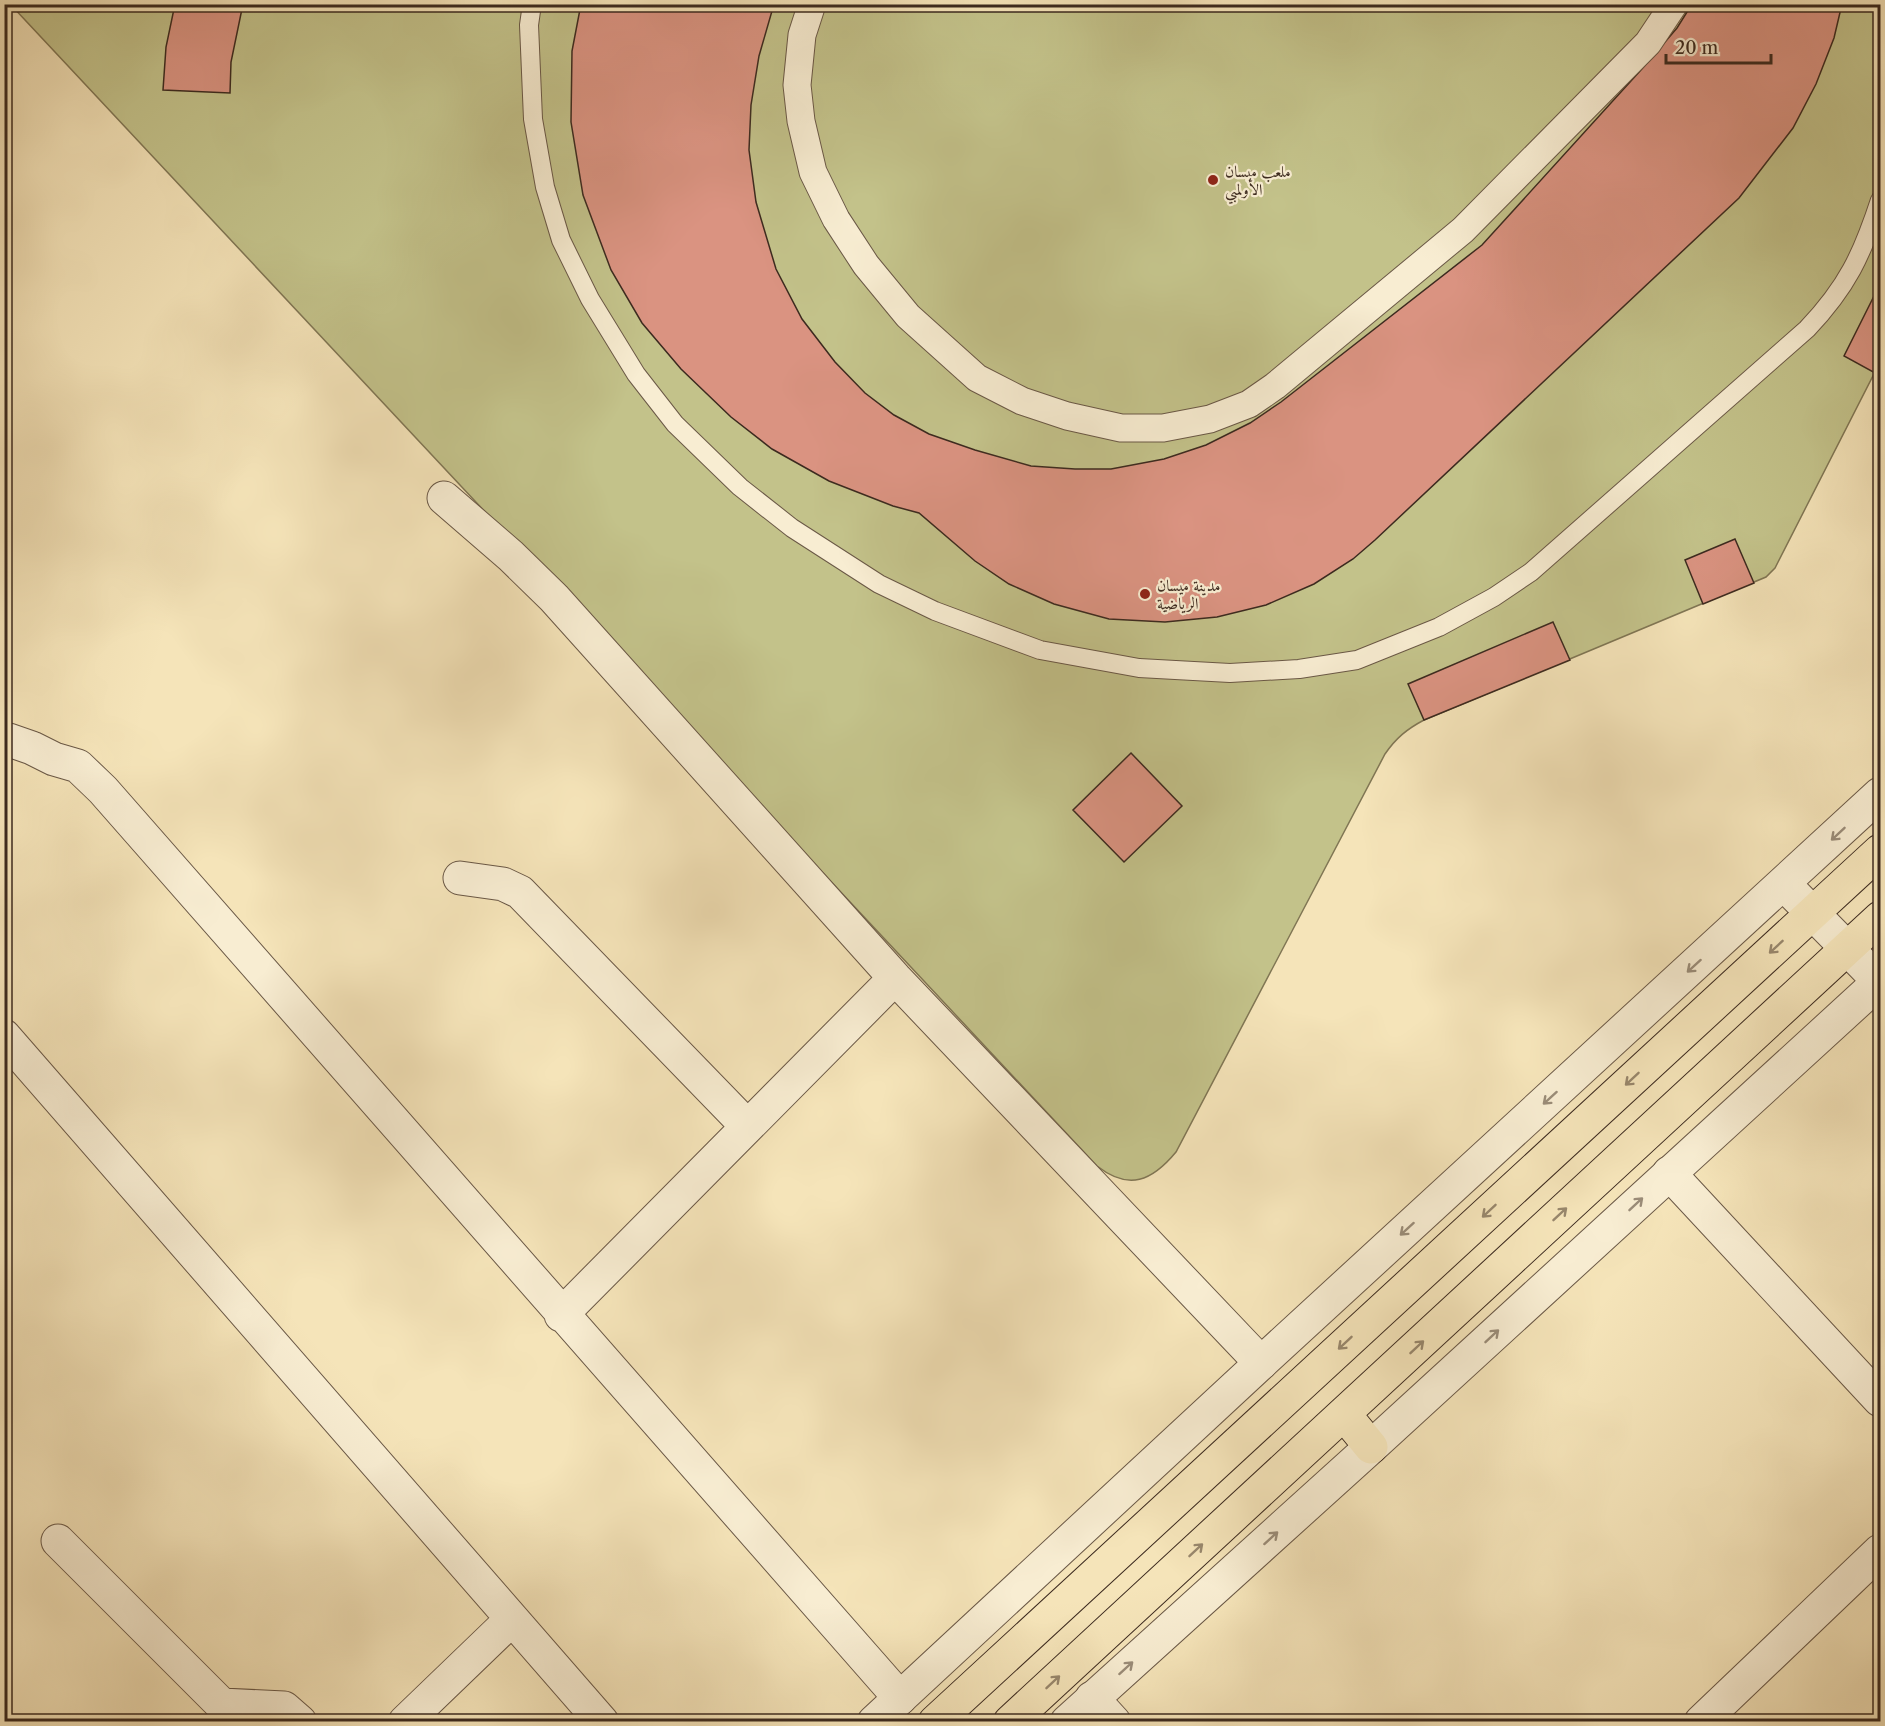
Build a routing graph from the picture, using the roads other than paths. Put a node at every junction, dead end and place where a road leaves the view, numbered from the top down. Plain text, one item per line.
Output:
1 (532, 4) edge
2 (812, 4) edge
3 (1674, 4) edge
4 (1881, 200) edge
5 (444, 498) dead end
6 (4, 741) edge
7 (1881, 794) edge
8 (1881, 850) edge
9 (460, 878) dead end
10 (1784, 884) junction
11 (1813, 913) junction
12 (1881, 918) edge
13 (1847, 948) junction
14 (895, 978) junction
15 (1880, 981) edge
16 (4, 1036) edge
17 (747, 1126) junction
18 (1669, 1173) junction
19 (561, 1315) junction
20 (1260, 1363) junction
21 (1881, 1400) edge
22 (1344, 1414) junction
23 (1371, 1448) junction
24 (58, 1541) dead end
25 (1881, 1551) edge
26 (513, 1619) junction
27 (900, 1698) junction
28 (1103, 1710) edge
29 (300, 1722) edge
30 (405, 1722) edge
31 (602, 1722) edge
32 (874, 1722) edge
33 (935, 1722) edge
34 (1010, 1722) edge
35 (1067, 1722) edge
36 (1701, 1722) edge

1 - 4 lane
2 - 3 street
5 - 14 street
6 - 19 street
7 -> 10 street
8 - 11 main road
9 - 17 street
10 - 11 street
10 -> 20 street
11 - 13 street
11 -> 33 main road
12 - 13 main road
13 - 15 street
22 -> 13 main road
14 - 17 street
14 - 20 street
15 - 18 street
16 - 26 street
17 - 19 street
18 - 21 street
23 -> 18 street
19 - 27 street
20 - 27 street
22 - 23 main road
34 -> 22 main road
28 -> 23 street
24 - 29 street
25 - 36 street
26 - 30 street
26 - 31 street
27 - 32 street
28 - 35 street

